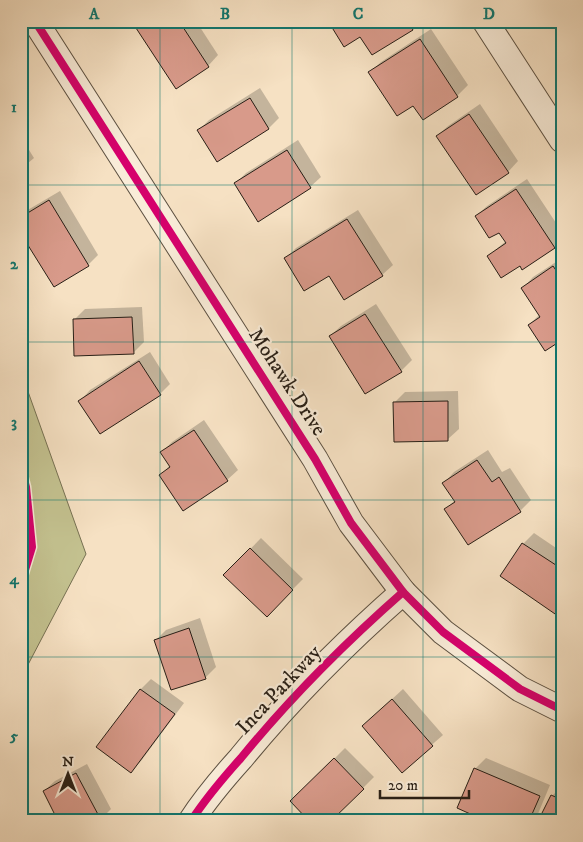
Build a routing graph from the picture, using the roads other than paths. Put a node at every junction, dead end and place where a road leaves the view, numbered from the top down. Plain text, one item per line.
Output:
1 (34, 21) edge
2 (485, 21) edge
3 (562, 140) edge
4 (403, 592) junction
5 (562, 710) edge
6 (191, 821) edge

1 - 4 street, Mohawk Drive
2 - 3 street
4 - 5 street, Mohawk Drive
4 - 6 street, Inca Parkway

